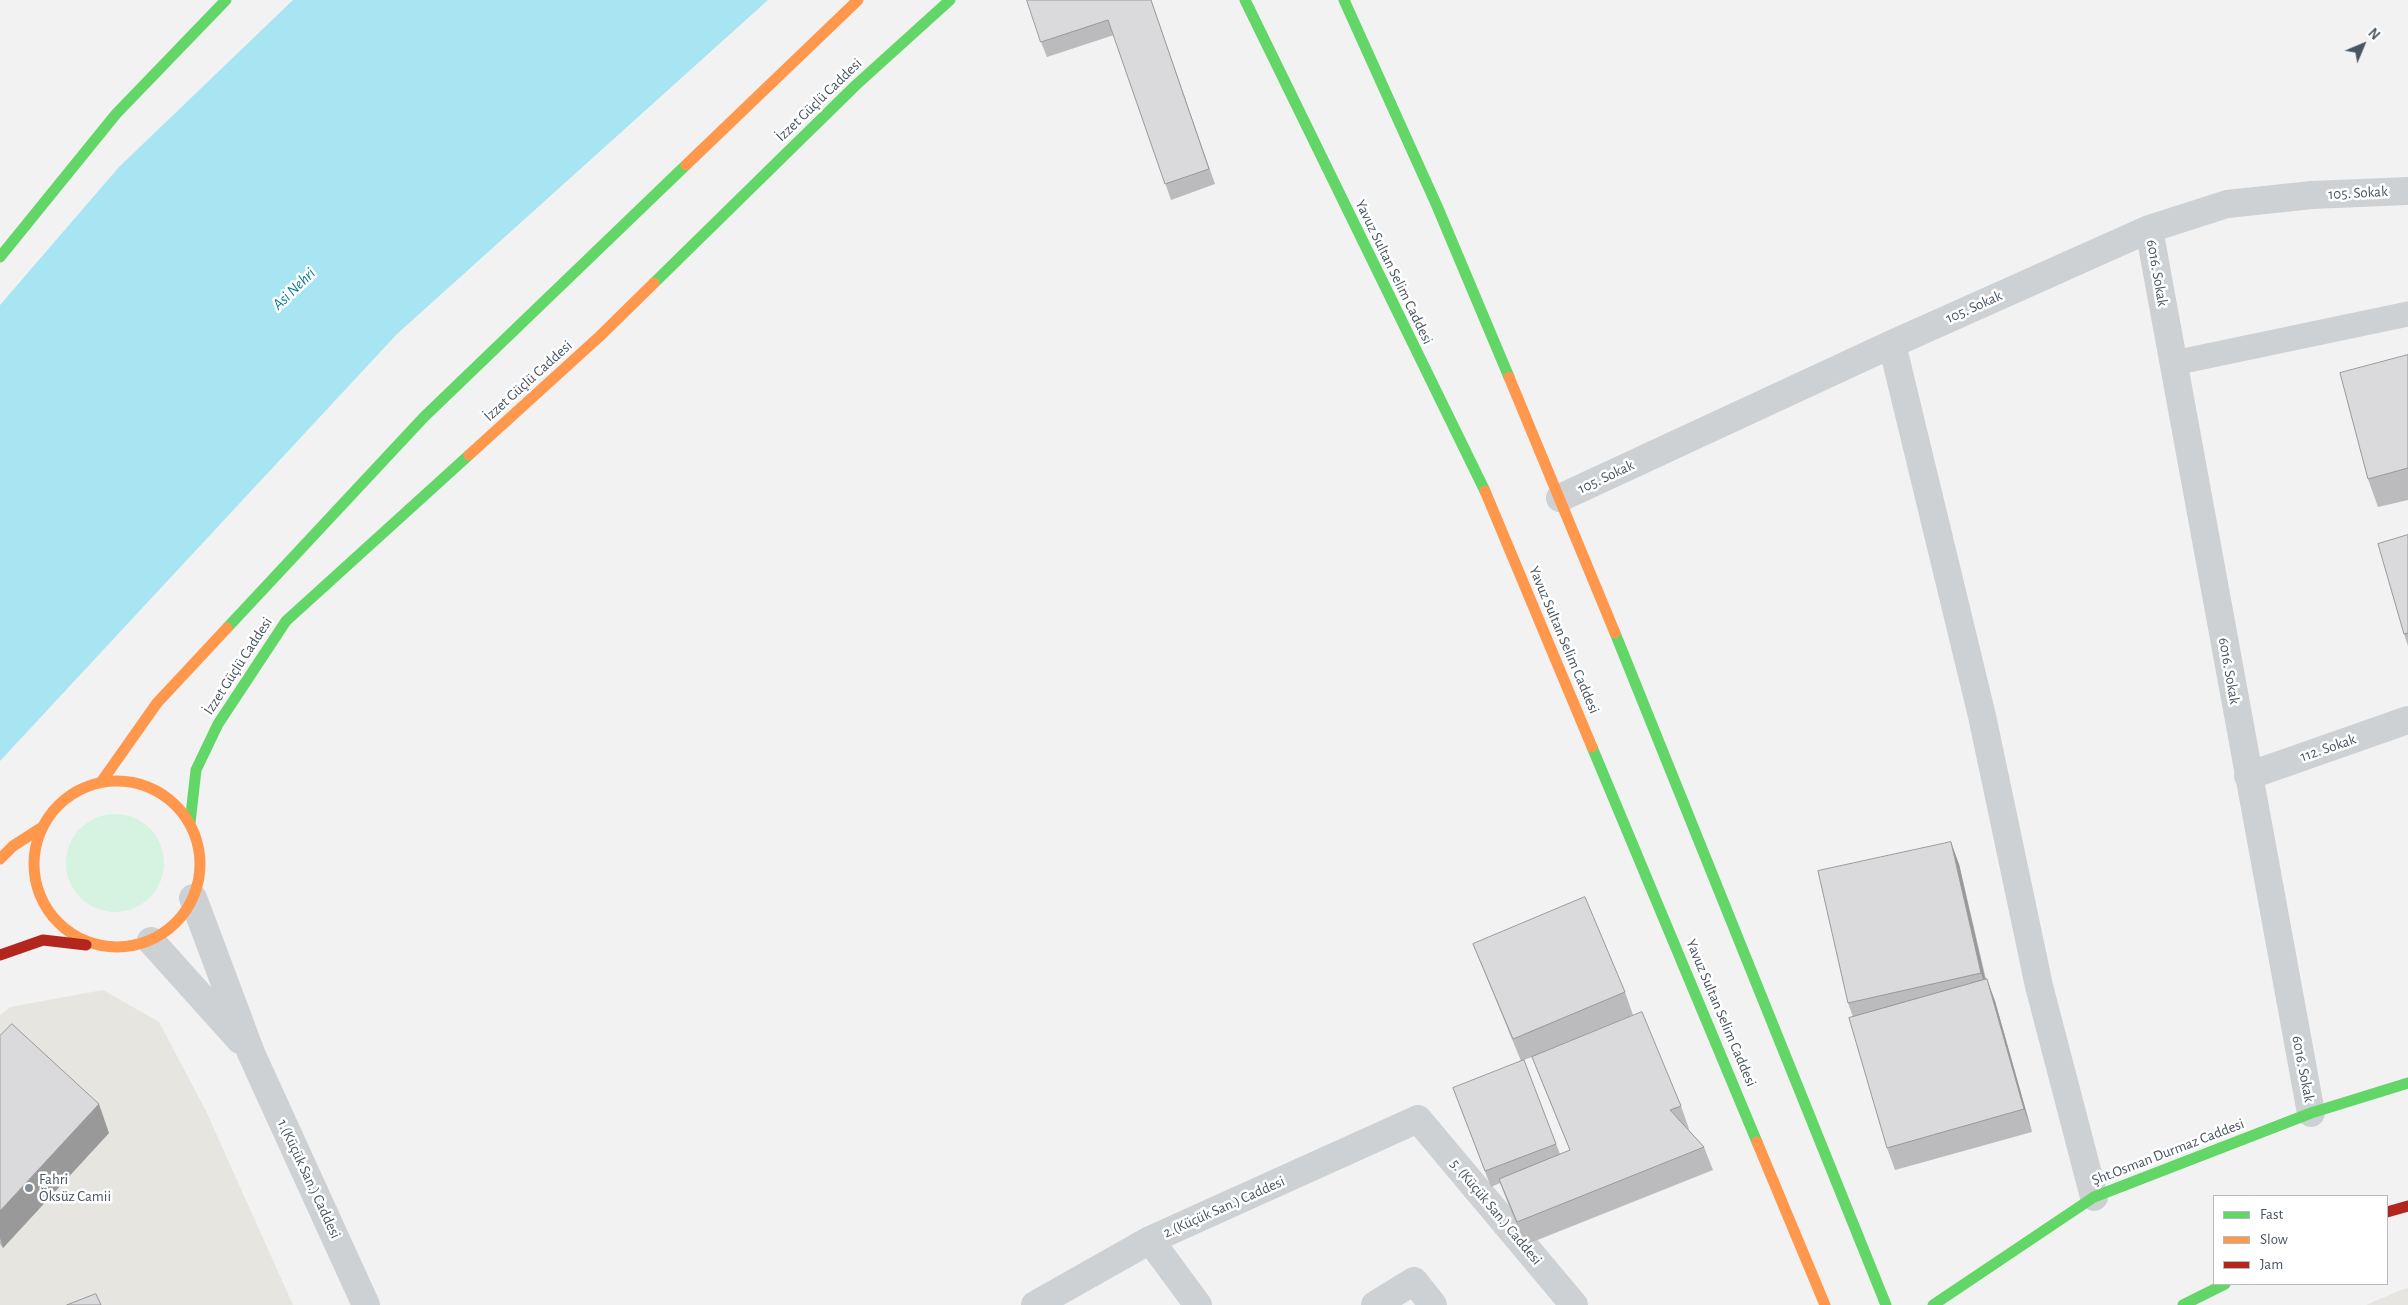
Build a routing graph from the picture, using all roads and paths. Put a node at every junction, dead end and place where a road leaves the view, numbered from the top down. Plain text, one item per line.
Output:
1 (226, 0) edge
2 (858, 0) edge
3 (950, 0) edge
4 (1245, 0) edge
5 (1344, 0) edge
6 (2408, 191) edge
7 (2149, 229) junction
8 (0, 257) edge
9 (2408, 314) edge
10 (1892, 344) junction
11 (2174, 363) junction
12 (1560, 498) junction
13 (2408, 720) edge
14 (2248, 776) junction
15 (102, 782) junction
16 (190, 824) junction
17 (40, 828) junction
18 (0, 859) edge
19 (193, 898) junction
20 (151, 940) junction
21 (104, 947) junction
22 (0, 955) edge
23 (251, 1053) junction
24 (2408, 1083) edge
25 (2311, 1112) junction
26 (1418, 1119) joint
27 (2094, 1197) junction
28 (2408, 1206) edge
29 (2388, 1212) edge
30 (1150, 1240) junction
31 (2223, 1285) edge
32 (2195, 1302) edge
33 (366, 1305) edge
34 (1035, 1305) edge
35 (1198, 1305) edge
36 (1375, 1305) edge
37 (1433, 1305) edge
38 (1574, 1305) edge
39 (1825, 1305) edge
40 (1886, 1305) edge
41 (1933, 1305) edge

1 - 8 main road
2 - 15 main road, İzzet Güçlü Caddesi
3 - 16 main road, İzzet Güçlü Caddesi
4 - 39 main road, Yavuz Sultan Selim Caddesi
5 - 12 main road
6 - 7 street, 105. Sokak
7 - 10 street, 105. Sokak
7 - 11 street, 6016. Sokak
9 - 11 lane
10 - 12 street, 105. Sokak
10 - 27 street
11 - 14 street, 6016. Sokak
12 - 40 main road
13 - 14 street, 112. Sokak
14 - 25 street, 6016. Sokak
15 - 16 main road, İzzet Güçlü Caddesi
15 - 17 main road, İzzet Güçlü Caddesi
16 - 19 main road, İzzet Güçlü Caddesi
17 - 18 main road, İzzet Güçlü Caddesi
17 - 21 main road, İzzet Güçlü Caddesi
19 - 20 main road, İzzet Güçlü Caddesi
19 - 23 street, 1.(Küçük San.) Caddesi
20 - 21 main road, İzzet Güçlü Caddesi
20 - 23 street, 1.(Küçük San.) Caddesi
21 - 22 main road, İzzet Güçlü Caddesi
23 - 33 street, 1.(Küçük San.) Caddesi
24 - 25 main road, Şht.Osman Durmaz Caddesi
25 - 27 main road, Şht.Osman Durmaz Caddesi
26 - 30 street, 2.(Küçük San.) Caddesi
26 - 38 street, 5. (Küçük San.) Caddesi
27 - 41 main road, Şht.Osman Durmaz Caddesi
28 - 29 main road
30 - 34 street, 2.(Küçük San.) Caddesi
30 - 35 street
31 - 32 main road
36 - 37 street

